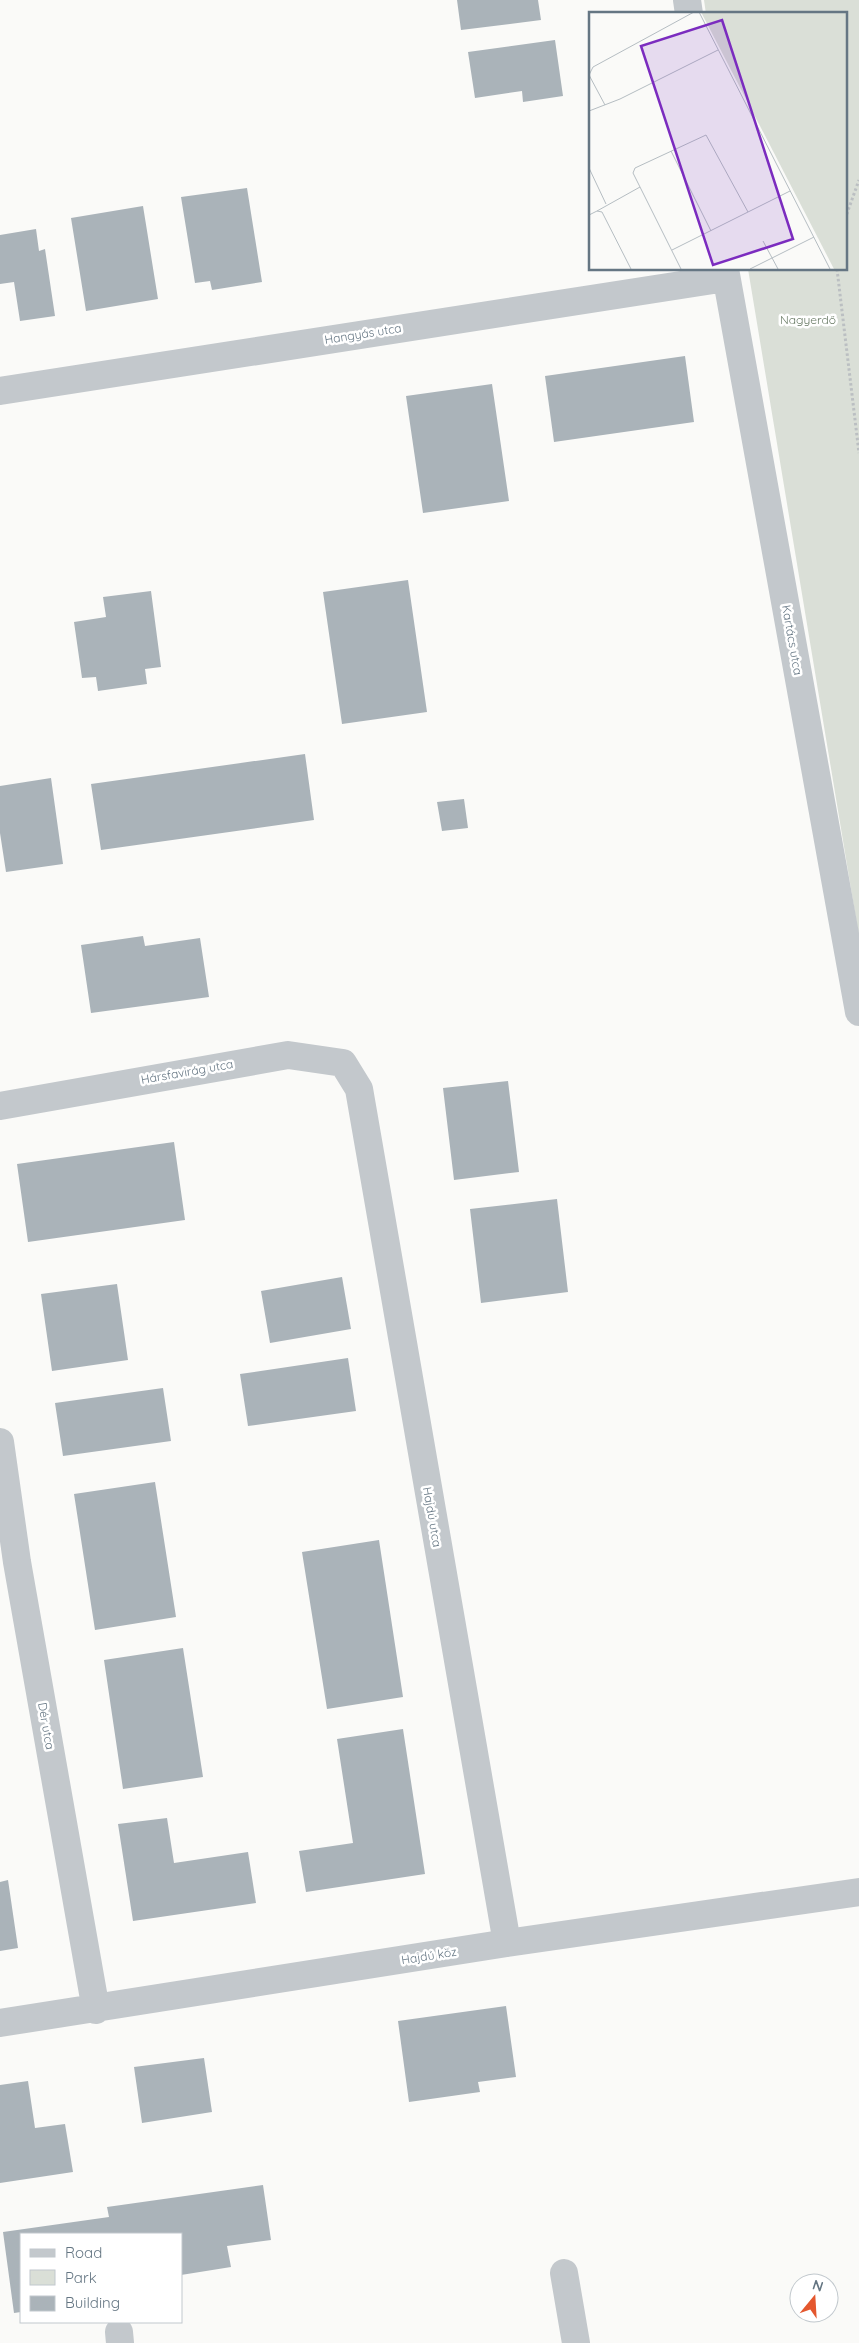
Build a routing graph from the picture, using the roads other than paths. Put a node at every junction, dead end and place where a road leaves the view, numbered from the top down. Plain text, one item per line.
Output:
1 (725, 273) edge
2 (0, 391) edge
3 (859, 1012) edge
4 (359, 1090) joint
5 (0, 1106) edge
6 (0, 1442) edge
7 (859, 1892) edge
8 (507, 1943) junction
9 (96, 2010) junction
10 (0, 2023) edge
11 (564, 2273) dead end
12 (576, 2343) edge

1 - 2 street, Hangyás utca
1 - 3 street, Kartács utca
4 - 5 street, Hársfavirág utca
4 - 8 street, Hajdú utca
6 - 9 street, Dér utca
7 - 8 street, Hajdú köz
8 - 9 street, Hajdú köz
9 - 10 street, Hajdú köz
11 - 12 street

